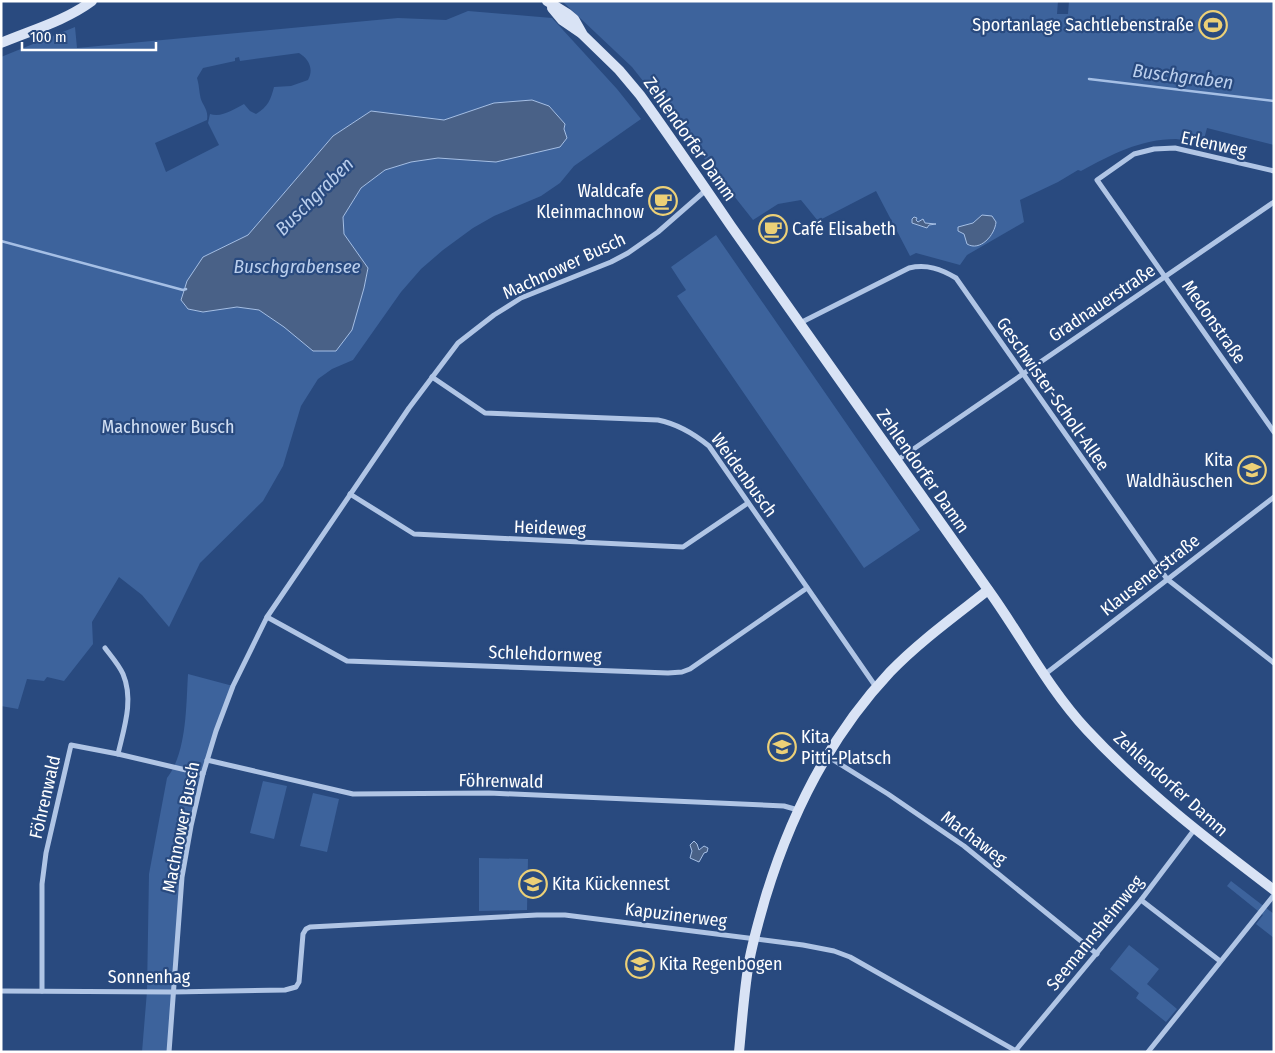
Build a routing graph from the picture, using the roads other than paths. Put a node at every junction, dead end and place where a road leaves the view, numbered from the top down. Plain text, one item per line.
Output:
1 (92, 1) edge
2 (547, 1) edge
3 (80, 6) edge
4 (1, 43) edge
5 (1274, 171) edge
6 (1097, 180) joint
7 (706, 190) junction
8 (1274, 202) edge
9 (1166, 276) junction
10 (800, 324) junction
11 (1022, 374) junction
12 (432, 377) junction
13 (1274, 432) edge
14 (896, 461) junction
15 (350, 494) junction
16 (1274, 497) edge
17 (748, 503) junction
18 (1167, 579) junction
19 (807, 588) junction
20 (988, 590) junction
21 (267, 617) junction
22 (105, 648) dead end
23 (1274, 662) edge
24 (1044, 675) junction
25 (876, 687) junction
26 (118, 754) junction
27 (827, 756) junction
28 (207, 760) junction
29 (204, 774) junction
30 (798, 810) junction
31 (1194, 830) junction
32 (1274, 890) edge
33 (1274, 895) edge
34 (1141, 900) junction
35 (754, 938) junction
36 (1097, 954) junction
37 (1220, 961) junction
38 (296, 987) joint
39 (1, 991) edge
40 (42, 991) junction
41 (172, 992) junction
42 (1017, 1051) edge
43 (169, 1052) edge
44 (739, 1052) edge
45 (1148, 1052) edge

1 - 3 main road
2 - 7 main road, Zehlendorfer Damm
3 - 4 main road
5 - 6 street, Erlenweg
6 - 9 street, Medonstraße
7 - 10 main road, Zehlendorfer Damm
7 - 12 street, Machnower Busch
8 - 9 street, Gradnauerstraße
9 - 11 street, Gradnauerstraße
9 - 13 street, Medonstraße
10 - 11 street, Geschwister-Scholl-Allee
10 - 14 main road, Zehlendorfer Damm
11 - 14 street, Gradnauerstraße
11 - 18 street, Geschwister-Scholl-Allee
12 - 15 street, Machnower Busch
12 - 17 street, Weidenbusch
14 - 20 main road, Zehlendorfer Damm
15 - 17 street, Heideweg
15 - 21 street, Machnower Busch
16 - 18 street, Klausenerstraße
17 - 19 street, Weidenbusch
18 - 23 street, Geschwister-Scholl-Allee
18 - 24 street, Klausenerstraße
19 - 21 street, Schlehdornweg
19 - 25 street, Weidenbusch
20 - 24 main road, Zehlendorfer Damm
20 - 25 main road
21 - 28 street, Machnower Busch
22 - 26 street
24 - 31 main road, Zehlendorfer Damm
25 - 27 main road
26 - 29 street, Föhrenwald
26 - 40 street, Föhrenwald
27 - 30 main road
27 - 36 street, Machaweg
28 - 29 street, Machnower Busch
28 - 30 street, Föhrenwald
29 - 41 street, Machnower Busch
30 - 35 main road
31 - 32 main road, Zehlendorfer Damm
31 - 34 street, Seemannsheimweg
33 - 37 street
34 - 36 street, Seemannsheimweg
34 - 37 street
35 - 38 street, Kapuzinerweg
35 - 42 street, Kapuzinerweg
35 - 44 main road
36 - 42 street, Seemannsheimweg
37 - 45 street
38 - 41 street, Sonnenhag
39 - 40 street, Sonnenhag
40 - 41 street, Sonnenhag
41 - 43 street, Machnower Busch

